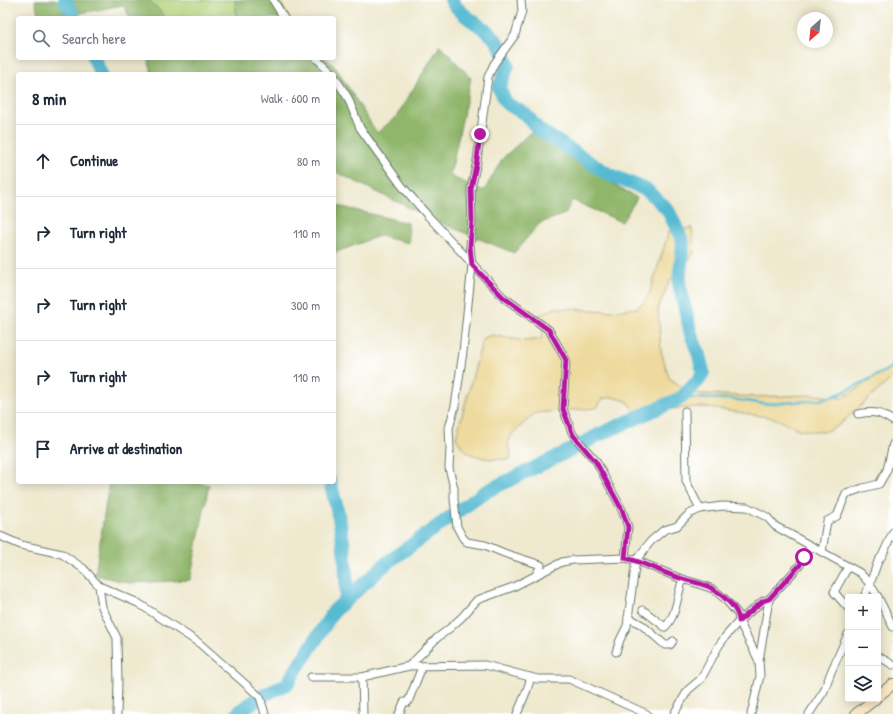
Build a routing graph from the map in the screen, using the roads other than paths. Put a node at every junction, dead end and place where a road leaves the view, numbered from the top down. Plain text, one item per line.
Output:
1 (273, 0) edge
2 (521, 0) edge
3 (283, 16) edge
4 (318, 60) edge
5 (330, 72) edge
6 (336, 80) edge
7 (472, 265) junction
8 (685, 411) dead end
9 (858, 414) dead end
10 (893, 421) edge
11 (893, 444) edge
12 (700, 509) junction
13 (893, 532) edge
14 (0, 536) edge
15 (811, 546) junction
16 (822, 552) junction
17 (625, 558) junction
18 (636, 560) junction
19 (848, 567) junction
20 (535, 577) junction
21 (683, 579) junction
22 (870, 584) junction
23 (99, 586) junction
24 (865, 594) edge
25 (876, 594) edge
26 (769, 599) junction
27 (881, 603) edge
28 (845, 605) edge
29 (643, 610) dead end
30 (628, 617) junction
31 (739, 621) junction
32 (893, 627) edge
33 (673, 641) dead end
34 (845, 641) edge
35 (616, 652) dead end
36 (881, 658) edge
37 (759, 662) junction
38 (893, 665) edge
39 (409, 666) junction
40 (422, 667) junction
41 (311, 677) dead end
42 (362, 677) junction
43 (531, 677) junction
44 (893, 684) edge
45 (881, 694) edge
46 (870, 702) edge
47 (636, 712) edge
48 (117, 714) edge
49 (265, 714) edge
50 (364, 714) edge
51 (399, 714) edge
52 (516, 714) edge
53 (647, 714) edge
54 (674, 714) edge
55 (751, 714) edge
56 (809, 714) edge
57 (856, 714) edge

1 - 3 street
2 - 7 street
4 - 5 street
6 - 7 street
7 - 17 street
7 - 20 street
8 - 12 street
9 - 10 street
11 - 16 street
12 - 15 street
12 - 18 street
13 - 22 street
14 - 23 street
15 - 16 street
15 - 26 street
16 - 19 street
17 - 18 street
17 - 20 street
18 - 21 street
18 - 30 street
19 - 22 street
19 - 28 street
20 - 39 street
21 - 29 street
21 - 31 street
22 - 24 street
22 - 25 street
23 - 48 street
23 - 49 street
26 - 31 street
26 - 37 street
27 - 32 street
30 - 33 street
30 - 35 street
31 - 37 street
31 - 54 street
34 - 56 street
36 - 38 street
37 - 55 street
39 - 40 street
39 - 42 street
40 - 43 street
40 - 51 street
41 - 42 street
42 - 50 street
43 - 47 street
43 - 52 street
44 - 45 street
46 - 57 street
47 - 53 street

